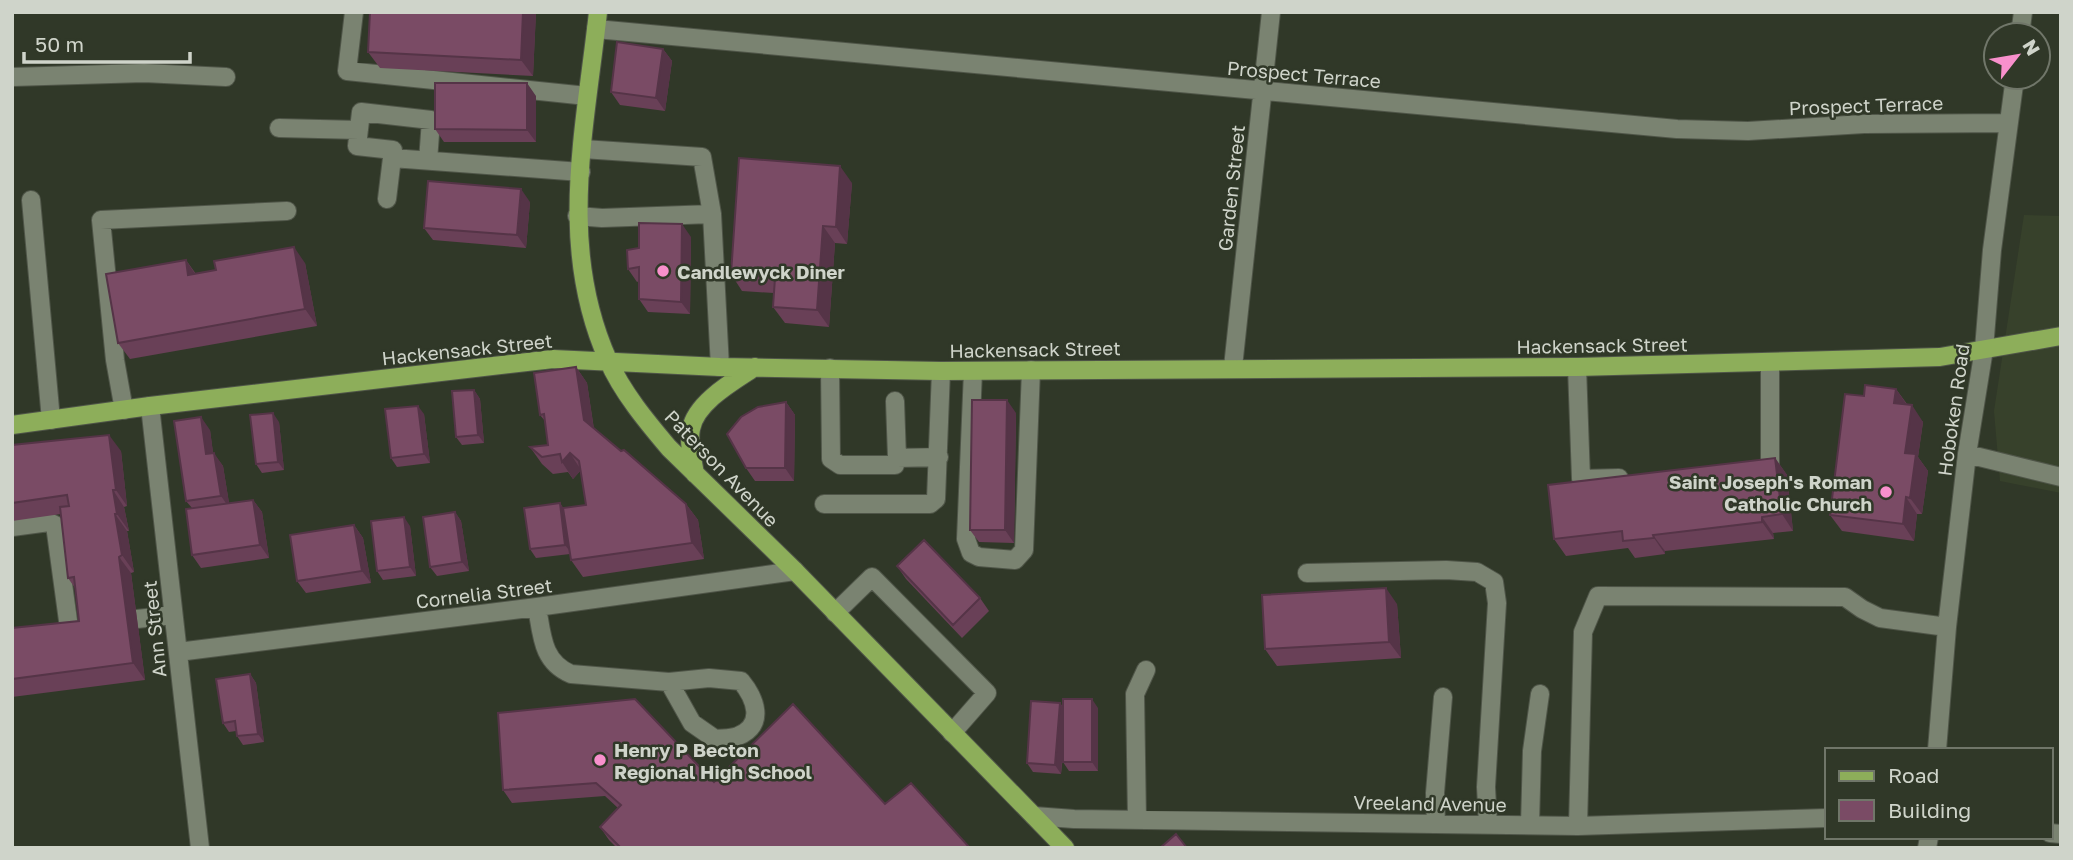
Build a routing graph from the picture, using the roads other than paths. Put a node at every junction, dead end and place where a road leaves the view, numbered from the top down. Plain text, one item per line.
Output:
1 (354, 12) edge
2 (1271, 12) edge
3 (597, 21) edge
4 (12, 77) edge
5 (226, 77) dead end
6 (1262, 91) junction
7 (2013, 91) edge
8 (587, 96) junction
9 (2009, 123) junction
10 (279, 128) dead end
11 (359, 130) junction
12 (583, 149) junction
13 (392, 158) junction
14 (428, 161) junction
15 (581, 172) junction
16 (387, 199) dead end
17 (31, 200) dead end
18 (287, 211) dead end
19 (712, 214) junction
20 (577, 216) junction
21 (2061, 336) edge
22 (1984, 349) junction
23 (609, 363) junction
24 (1770, 364) junction
25 (720, 367) junction
26 (755, 367) junction
27 (1233, 367) junction
28 (1577, 367) junction
29 (830, 368) junction
30 (1031, 370) junction
31 (941, 371) junction
32 (973, 371) junction
33 (895, 401) dead end
34 (150, 406) junction
35 (124, 410) junction
36 (51, 421) junction
37 (12, 425) edge
38 (1968, 454) junction
39 (939, 457) junction
40 (897, 458) junction
41 (695, 474) junction
42 (1743, 476) edge
43 (2061, 477) edge
44 (1635, 478) edge
45 (824, 504) dead end
46 (12, 527) edge
47 (795, 571) junction
48 (1307, 573) dead end
49 (537, 607) junction
50 (835, 613) junction
51 (173, 615) junction
52 (137, 620) dead end
53 (89, 625) edge
54 (1947, 627) junction
55 (178, 652) junction
56 (1146, 670) dead end
57 (669, 682) junction
58 (1539, 694) dead end
59 (1443, 697) dead end
60 (952, 733) junction
61 (1937, 748) edge
62 (1034, 816) junction
63 (1825, 818) edge
64 (1137, 820) junction
65 (1436, 824) junction
66 (1488, 825) junction
67 (1530, 825) junction
68 (1578, 825) junction
69 (200, 848) edge
70 (1065, 848) edge

1 - 8 street
2 - 6 street, Garden Street
3 - 6 street, Prospect Terrace
3 - 8 main road, Paterson Avenue
4 - 5 street
6 - 9 street, Prospect Terrace
6 - 27 street, Garden Street
7 - 9 street, Hoboken Road
8 - 12 main road, Paterson Avenue
9 - 22 street, Hoboken Road
10 - 11 street
11 - 13 street
11 - 14 street
12 - 15 main road, Paterson Avenue
12 - 19 street
13 - 14 street
13 - 16 street
14 - 15 street
15 - 20 main road, Paterson Avenue
17 - 36 street
18 - 35 street
19 - 20 street
19 - 25 street
20 - 23 main road, Paterson Avenue
21 - 22 main road, Hackensack Street
22 - 24 main road, Hackensack Street
22 - 38 street, Hoboken Road
23 - 25 main road, Hackensack Street
23 - 34 main road, Hackensack Street
23 - 41 main road, Paterson Avenue
24 - 28 main road, Hackensack Street
24 - 42 street
25 - 26 main road, Hackensack Street
26 - 29 main road, Hackensack Street
26 - 41 main road
27 - 28 main road, Hackensack Street
27 - 30 main road, Hackensack Street
28 - 44 street
29 - 31 main road, Hackensack Street
29 - 40 street
30 - 32 main road, Hackensack Street
30 - 32 street
31 - 32 main road, Hackensack Street
31 - 39 street
33 - 40 street
34 - 35 main road, Hackensack Street
34 - 51 street, Ann Street
35 - 36 main road, Hackensack Street
36 - 37 main road, Hackensack Street
38 - 43 street
38 - 54 street, Hoboken Road
39 - 40 street
39 - 45 street
41 - 47 main road, Paterson Avenue
46 - 53 street
47 - 49 street, Cornelia Street
47 - 50 main road, Paterson Avenue
48 - 66 street
49 - 55 street, Cornelia Street
49 - 57 street
50 - 60 main road, Paterson Avenue
50 - 60 street
51 - 52 street
51 - 55 street, Ann Street
54 - 61 street, Hoboken Road
54 - 68 street
55 - 69 street, Ann Street
56 - 64 street
57 - 57 street
58 - 67 street
59 - 65 street
60 - 62 main road, Paterson Avenue
62 - 64 street, Vreeland Avenue
62 - 70 main road, Paterson Avenue
63 - 68 street, Vreeland Avenue
64 - 65 street, Vreeland Avenue
65 - 66 street, Vreeland Avenue
66 - 67 street, Vreeland Avenue
67 - 68 street, Vreeland Avenue

